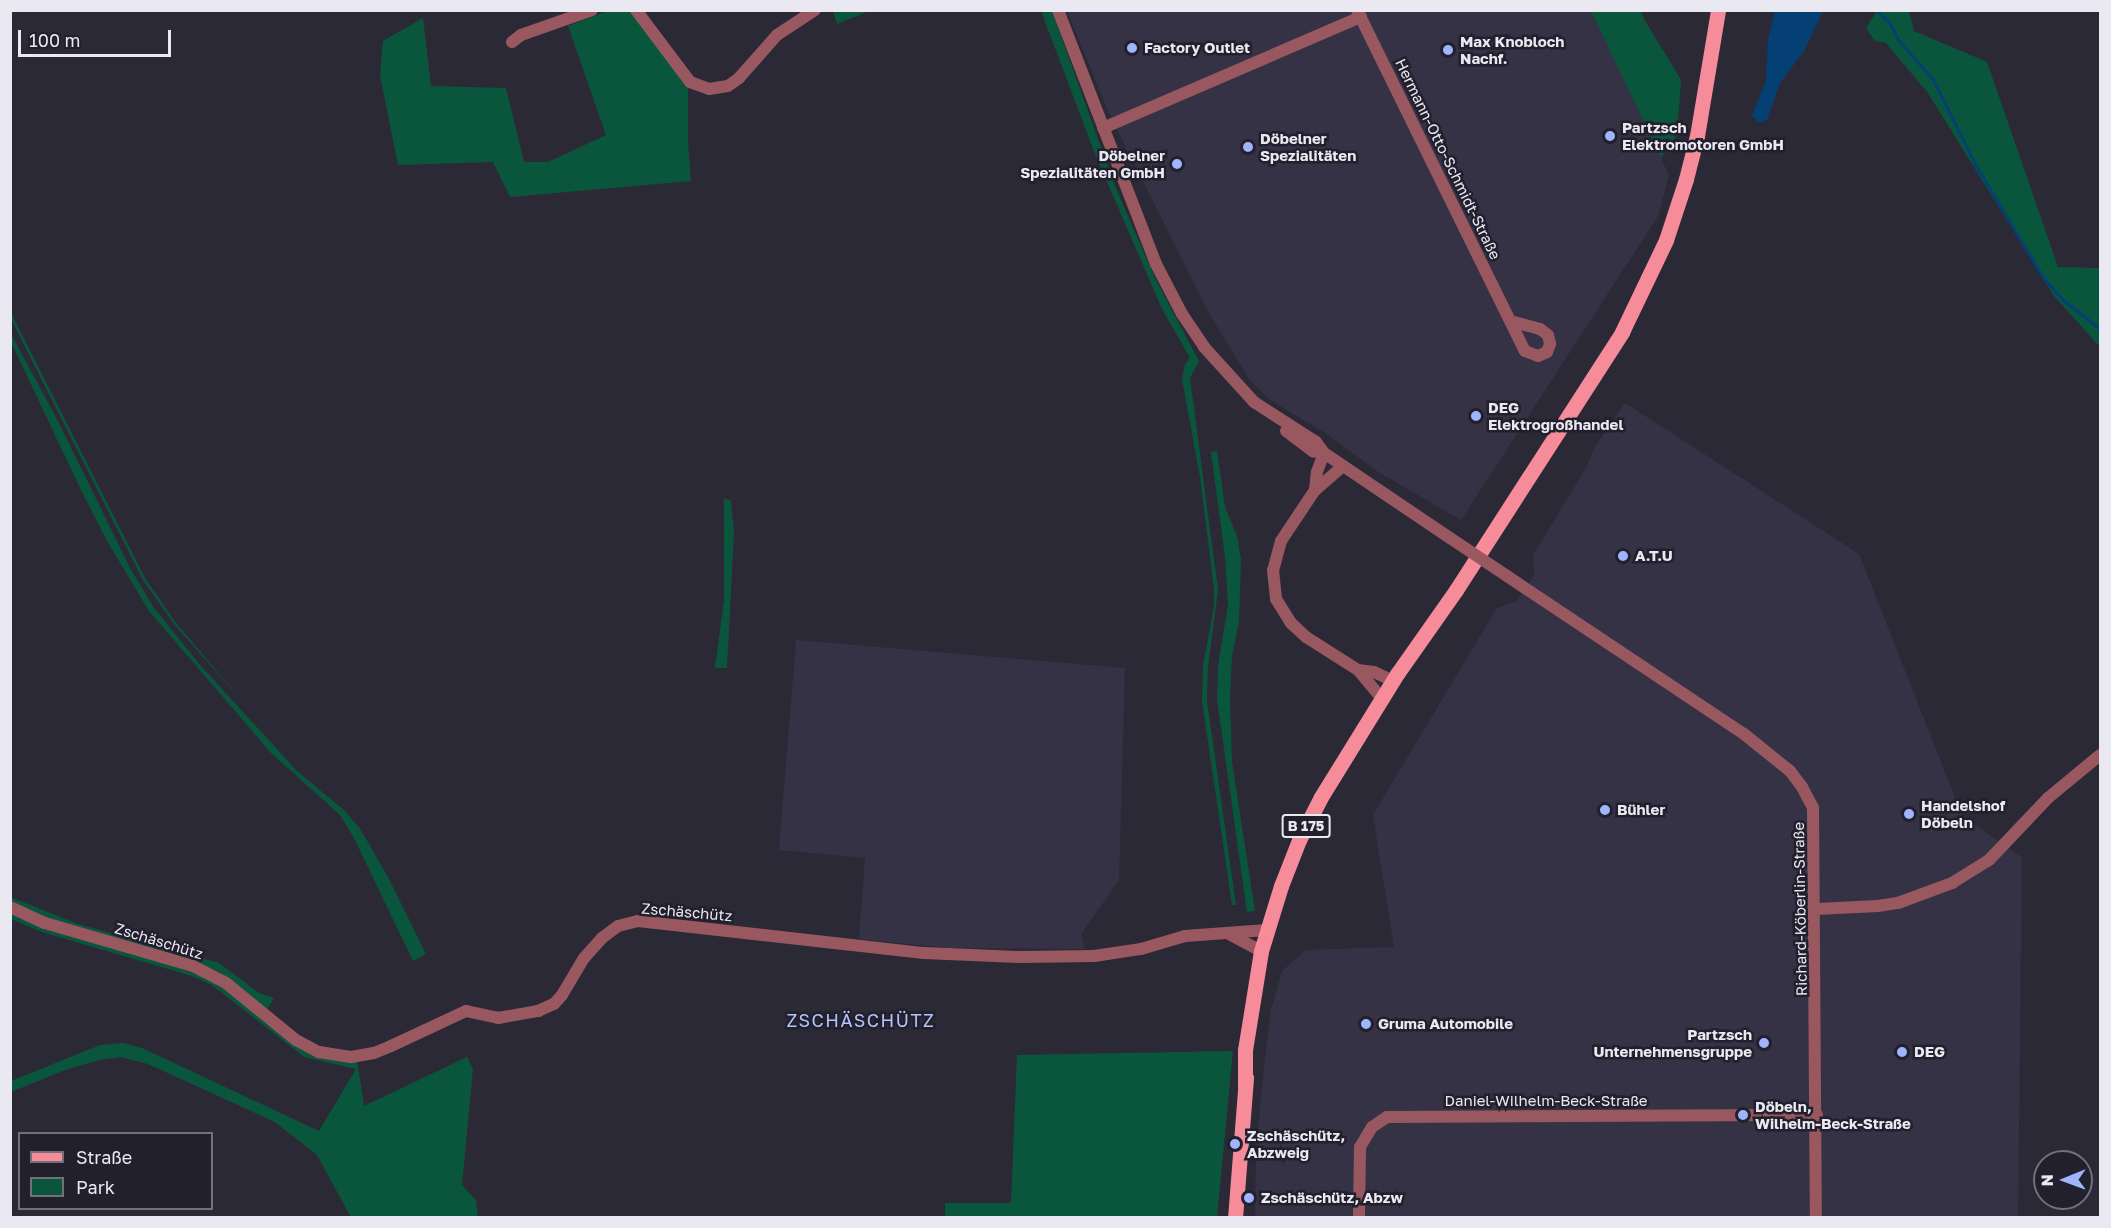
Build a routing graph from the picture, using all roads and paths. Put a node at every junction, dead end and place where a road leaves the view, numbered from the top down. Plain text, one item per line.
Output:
1 (592, 10) edge
2 (636, 10) edge
3 (815, 10) edge
4 (1058, 10) edge
5 (1718, 10) edge
6 (1359, 14) edge
7 (512, 42) dead end
8 (1103, 128) junction
9 (1511, 321) dead end
10 (1324, 453) junction
11 (1343, 466) junction
12 (1315, 490) junction
13 (1358, 670) junction
14 (1393, 681) junction
15 (1382, 699) junction
16 (2100, 755) edge
17 (10, 907) edge
18 (1816, 909) junction
19 (1267, 930) junction
20 (1229, 934) junction
21 (1261, 951) junction
22 (1817, 1115) junction
23 (1235, 1218) edge
24 (1359, 1218) edge
25 (1816, 1218) edge

1 - 7 street
2 - 3 street
4 - 8 street, Richard-Köberlin-Straße
5 - 14 main road, B 175
6 - 8 street
6 - 9 street, Hermann-Otto-Schmidt-Straße
8 - 10 street, Richard-Köberlin-Straße
10 - 11 street, Richard-Köberlin-Straße
10 - 12 street
11 - 12 street
11 - 18 street, Richard-Köberlin-Straße, bridge
12 - 13 street
13 - 14 street
13 - 15 street
14 - 15 main road, B 175
15 - 19 main road, B 175
16 - 18 street
17 - 20 street, Zschäschütz
18 - 22 street, Richard-Köberlin-Straße
19 - 20 street, Zschäschütz
19 - 21 main road, B 175
20 - 21 street
21 - 23 main road, B 175
22 - 24 street, Daniel-Wilhelm-Beck-Straße
22 - 25 street, Richard-Köberlin-Straße

